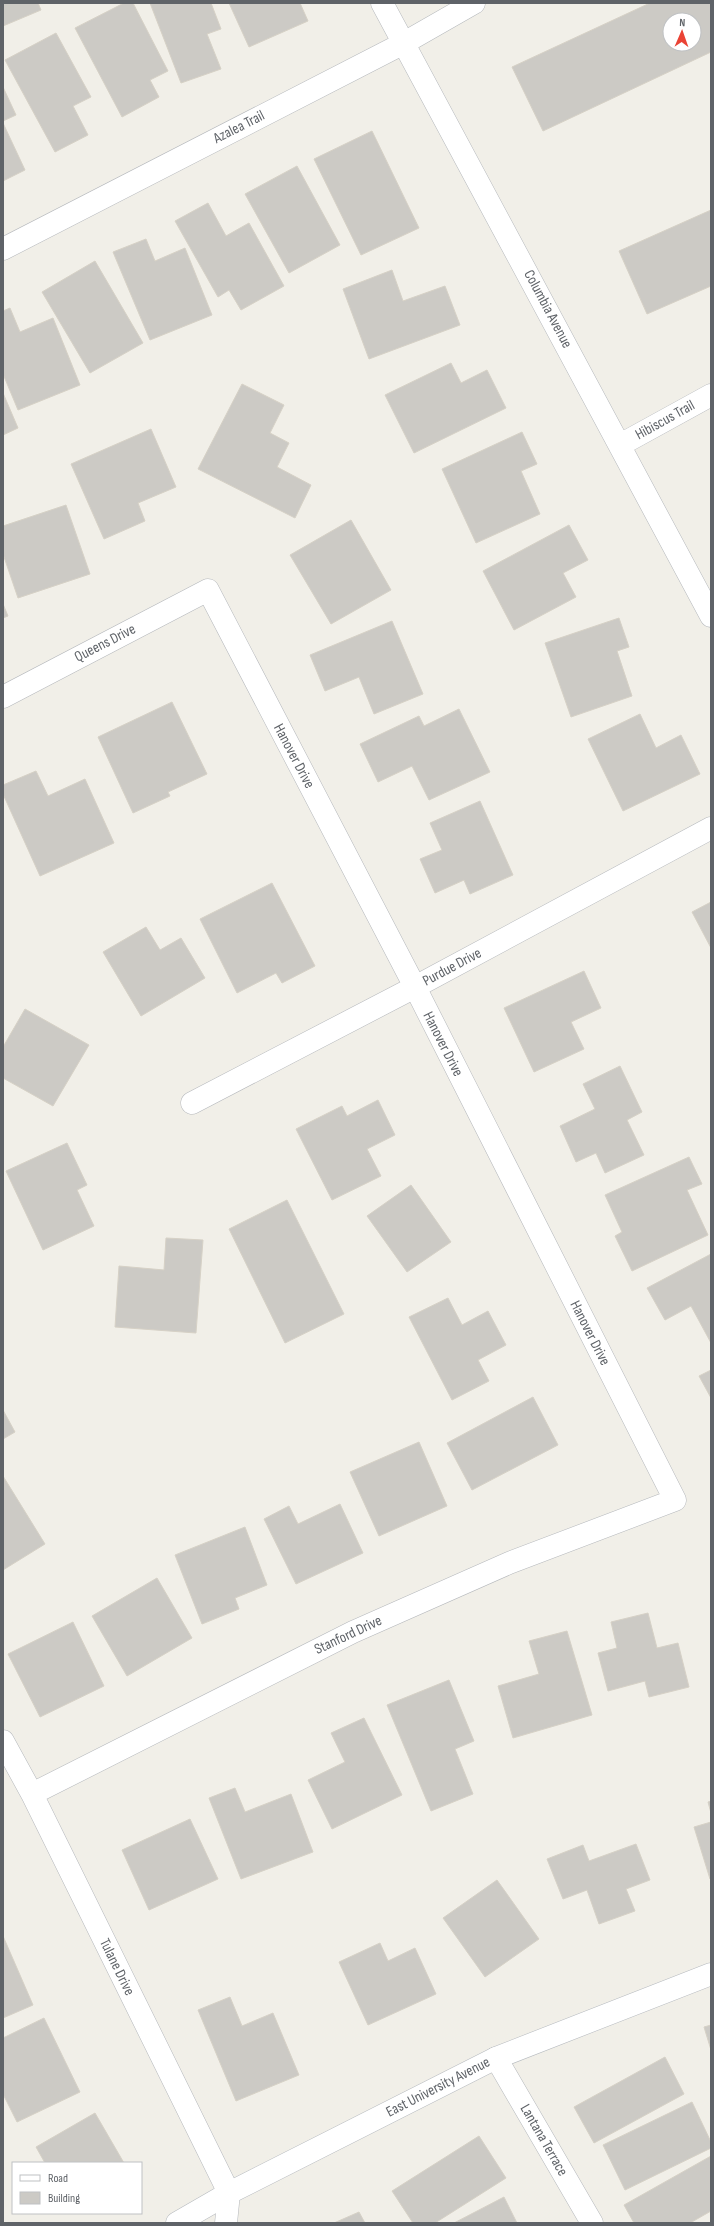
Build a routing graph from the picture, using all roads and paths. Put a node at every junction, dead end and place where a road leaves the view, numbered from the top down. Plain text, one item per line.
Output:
1 (382, 3) edge
2 (474, 3) edge
3 (404, 43) junction
4 (3, 249) edge
5 (711, 395) edge
6 (620, 445) junction
7 (208, 590) joint
8 (711, 616) edge
9 (3, 697) edge
10 (711, 828) edge
11 (415, 987) junction
12 (192, 1103) dead end
13 (675, 1500) joint
14 (3, 1741) edge
15 (32, 1794) junction
16 (711, 1974) edge
17 (496, 2058) junction
18 (229, 2193) junction
19 (177, 2223) edge
20 (226, 2223) edge
21 (592, 2223) edge

1 - 3 street, Columbia Avenue
2 - 3 street, Azalea Trail
3 - 4 street, Azalea Trail
3 - 6 street, Columbia Avenue
5 - 6 street, Hibiscus Trail
6 - 8 street, Columbia Avenue
7 - 9 street, Queens Drive
7 - 11 street, Hanover Drive
10 - 11 street, Purdue Drive
11 - 12 street, Purdue Drive
11 - 13 street, Hanover Drive
13 - 15 street, Stanford Drive
14 - 15 street, Tulane Drive
15 - 18 street, Tulane Drive
16 - 17 street, East University Avenue
17 - 18 street, East University Avenue
17 - 21 street, Lantana Terrace
18 - 19 street, East University Avenue
18 - 20 street

